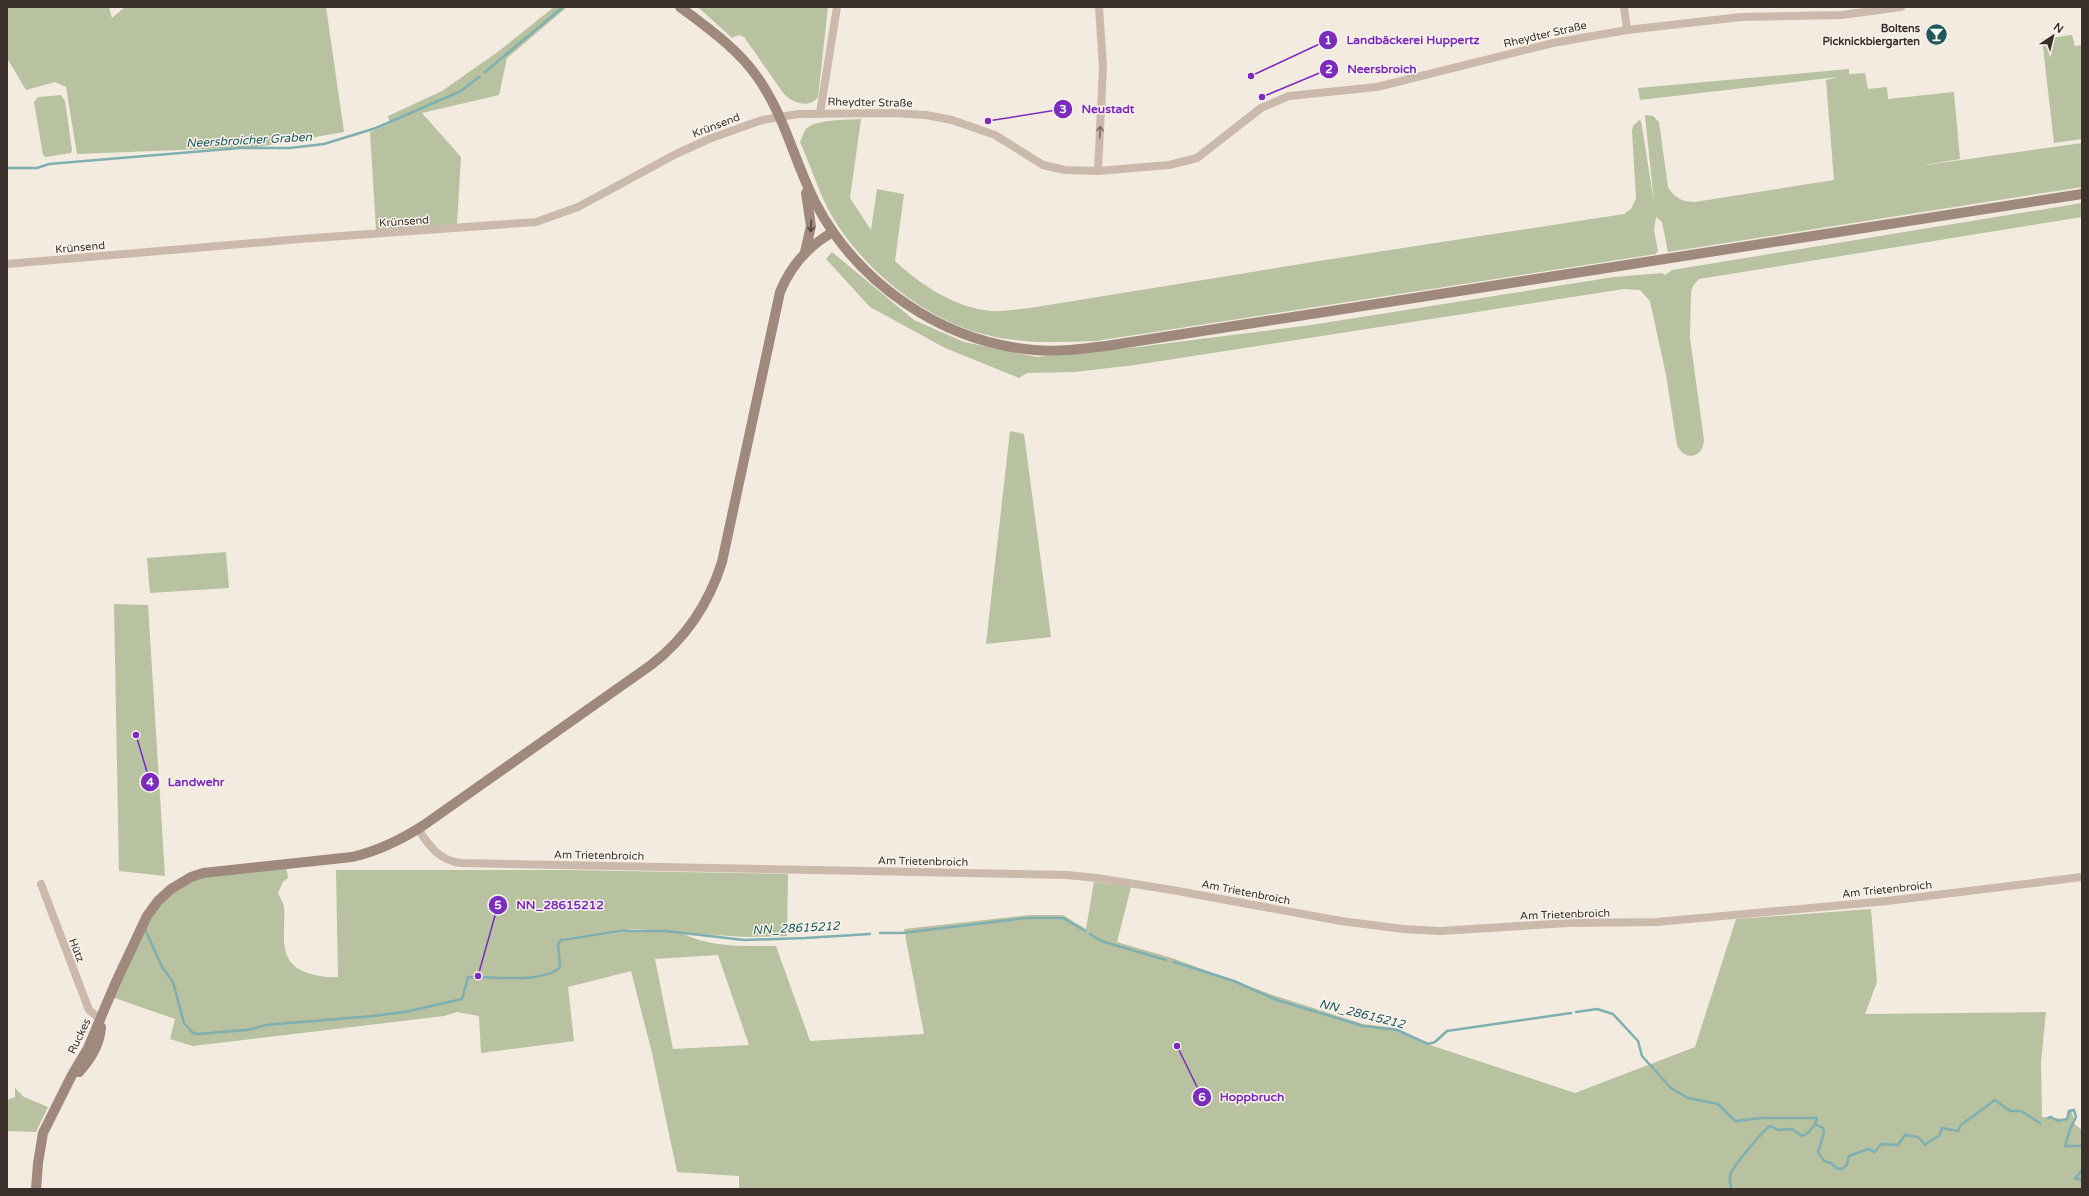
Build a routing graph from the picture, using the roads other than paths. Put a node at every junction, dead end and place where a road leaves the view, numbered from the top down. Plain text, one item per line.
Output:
1 (680, 7) edge
2 (836, 7) edge
3 (1099, 7) edge
4 (1624, 7) edge
5 (1901, 7) edge
6 (1627, 30) junction
7 (820, 113) junction
8 (779, 117) junction
9 (1098, 171) junction
10 (802, 174) junction
11 (2082, 194) edge
12 (833, 232) junction
13 (805, 252) junction
14 (7, 264) edge
15 (418, 829) junction
16 (2082, 877) edge
17 (41, 884) dead end
18 (100, 1019) junction
19 (36, 1189) edge

1 - 8 main road
2 - 7 street
9 -> 3 street
4 - 6 street
5 - 6 street, Rheydter Straße
6 - 9 street, Rheydter Straße
7 - 8 street, Rheydter Straße
7 - 9 street, Rheydter Straße
8 - 10 main road
8 - 14 street, Krünsend
10 - 12 main road
10 -> 13 main road
11 - 12 main road
12 - 13 main road
13 - 15 main road, Ruckes
15 - 16 street, Am Trietenbroich
15 - 18 main road, Ruckes
17 - 18 street, Hütz
18 - 19 main road, Ruckes

